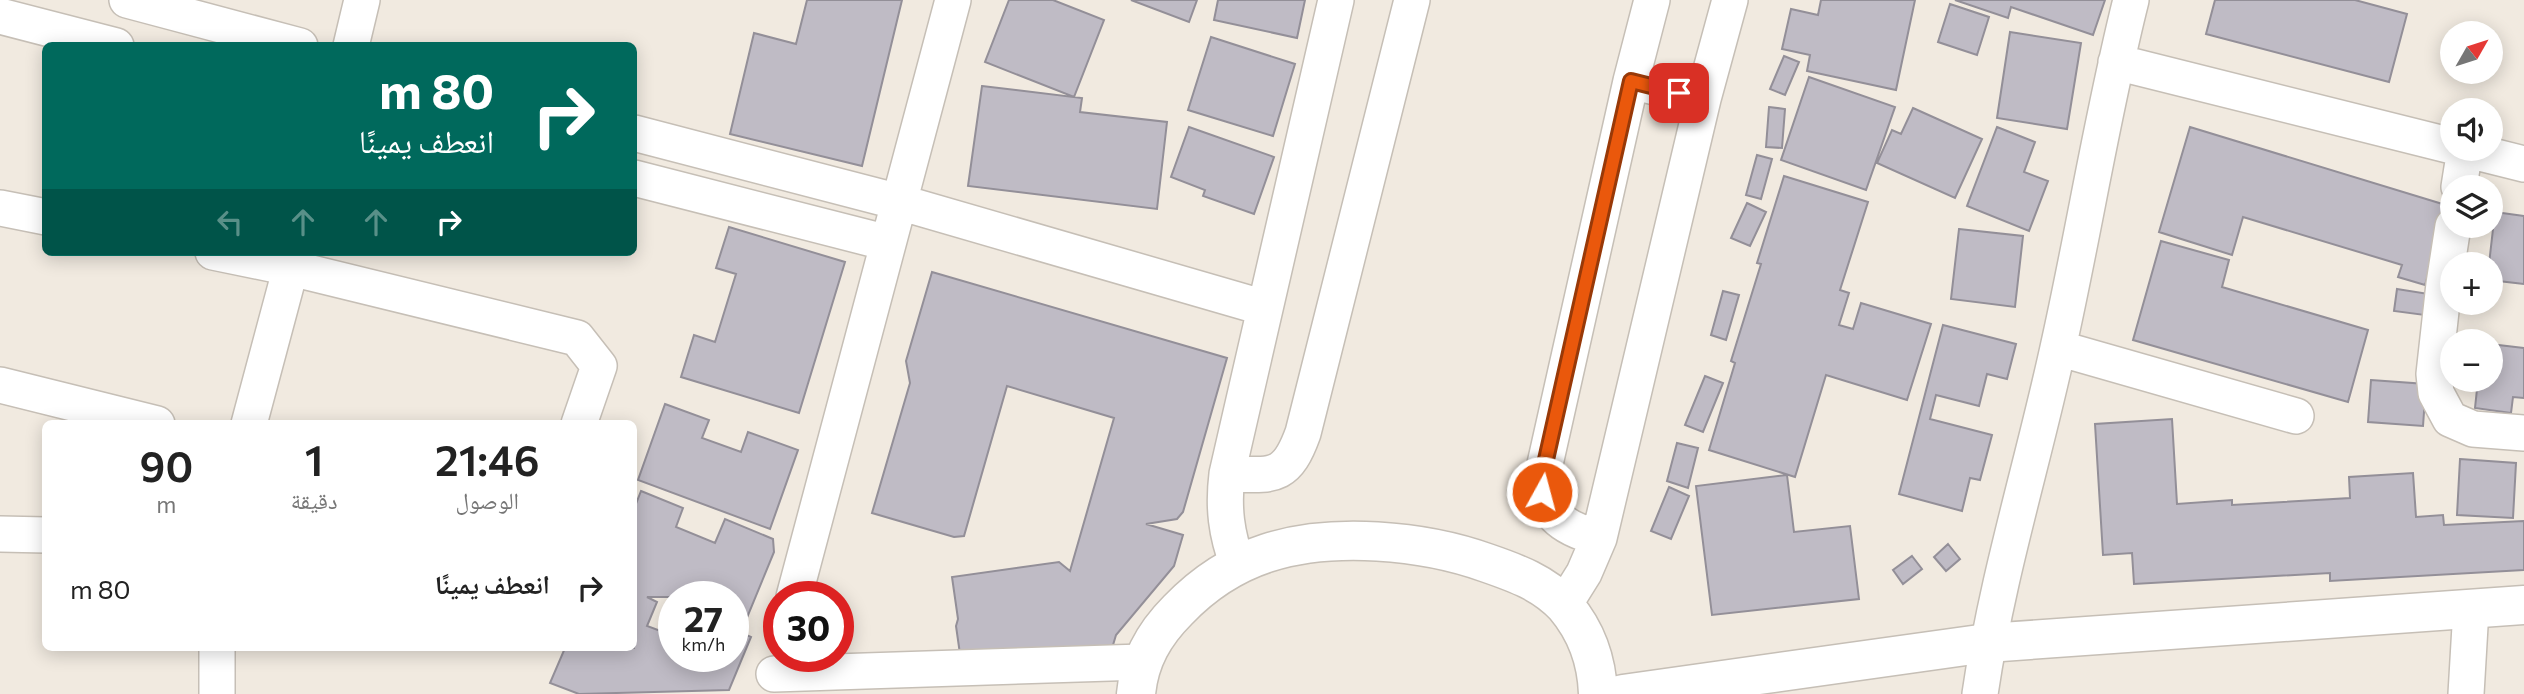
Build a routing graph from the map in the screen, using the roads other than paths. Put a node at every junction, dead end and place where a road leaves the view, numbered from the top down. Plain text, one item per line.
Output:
1 (127, 0) edge
2 (362, 0) edge
3 (953, 0) edge
4 (1336, 0) edge
5 (1412, 0) edge
6 (1652, 0) edge
7 (1730, 0) edge
8 (2131, 0) edge
9 (0, 16) edge
10 (101, 42) edge
11 (285, 42) edge
12 (352, 42) edge
13 (2116, 62) junction
14 (1631, 81) junction
15 (1703, 99) junction
16 (637, 134) edge
17 (2440, 143) edge
18 (2503, 159) edge
19 (2524, 164) edge
20 (637, 179) edge
21 (899, 202) junction
22 (0, 208) edge
23 (42, 216) edge
24 (2451, 238) edge
25 (888, 243) junction
26 (253, 256) edge
27 (293, 260) edge
28 (1265, 308) junction
29 (2058, 348) junction
30 (0, 385) edge
31 (2296, 416) dead end
32 (141, 420) edge
33 (250, 420) edge
34 (580, 420) edge
35 (2524, 433) edge
36 (1227, 474) junction
37 (0, 534) edge
38 (42, 535) edge
39 (1599, 538) junction
40 (1238, 565) junction
41 (798, 581) edge
42 (1564, 605) junction
43 (2524, 605) edge
44 (2471, 609) junction
45 (1987, 643) junction
46 (217, 651) edge
47 (774, 675) edge
48 (1139, 678) edge
49 (217, 694) edge
50 (1598, 694) edge
51 (1623, 694) edge
52 (1979, 694) edge
53 (2466, 694) edge

1 - 11 street
2 - 12 street
3 - 21 street
4 - 28 street
5 - 36 street
6 - 14 street
7 - 15 street
8 - 13 street
9 - 10 street
13 - 17 street
13 - 29 street
14 - 15 street
14 - 39 street
15 - 39 street
16 - 21 street
18 - 19 street
20 - 25 street
21 - 25 street
21 - 28 street
22 - 23 street
24 - 35 street
25 - 41 street
26 - 27 street
27 - 33 street
27 - 34 street
28 - 36 street
29 - 31 street
29 - 45 street
30 - 32 street
36 - 40 street
37 - 38 street
39 - 42 street
40 - 42 street
40 - 48 street
42 - 50 street
43 - 44 street
44 - 45 street
44 - 53 street
45 - 51 street
45 - 52 street
46 - 49 street
47 - 48 street

